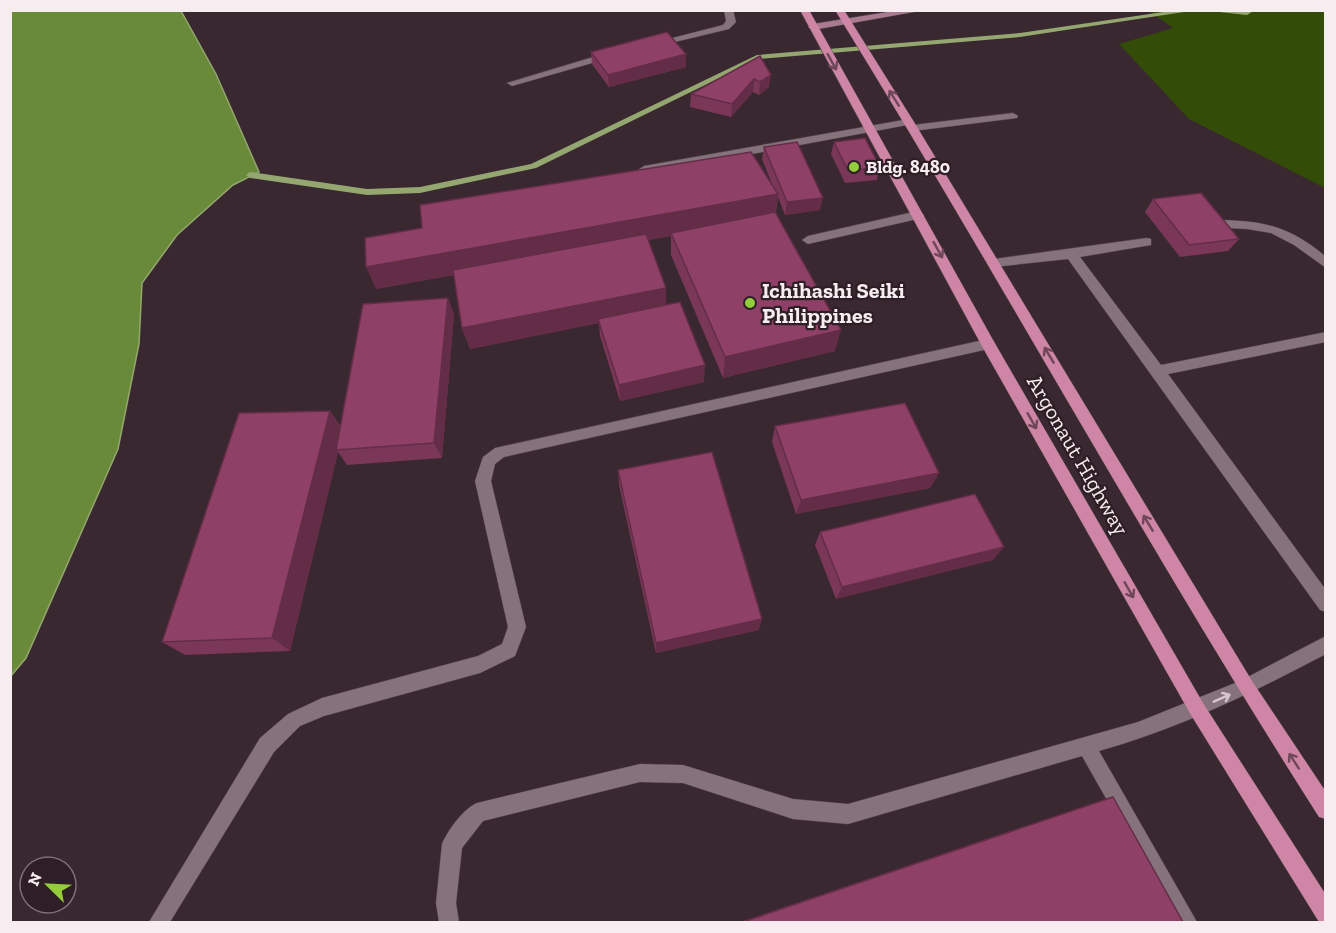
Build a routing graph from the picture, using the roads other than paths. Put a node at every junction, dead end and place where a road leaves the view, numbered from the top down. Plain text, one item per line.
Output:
1 (728, 10) edge
2 (804, 10) edge
3 (921, 10) edge
4 (843, 16) edge
5 (813, 27) junction
6 (646, 46) edge
7 (623, 52) edge
8 (512, 83) dead end
9 (1013, 116) dead end
10 (911, 125) junction
11 (868, 128) junction
12 (629, 173) edge
13 (918, 215) junction
14 (1213, 224) edge
15 (808, 240) dead end
16 (1147, 242) dead end
17 (1071, 254) junction
18 (994, 263) junction
19 (1326, 264) edge
20 (1326, 337) edge
21 (988, 344) junction
22 (1158, 371) junction
23 (1326, 604) edge
24 (1326, 644) edge
25 (1246, 687) junction
26 (1197, 709) junction
27 (1086, 746) junction
28 (1326, 810) edge
29 (1326, 915) edge
30 (159, 922) edge
31 (449, 922) edge
32 (1187, 922) edge

1 - 6 lane
2 - 5 main road, Argonaut Highway
3 - 4 street
4 - 5 street
10 -> 4 main road, Argonaut Highway
5 -> 11 main road, Argonaut Highway
7 - 8 lane
9 - 10 lane
10 - 11 lane
10 - 18 main road, Argonaut Highway
11 - 12 lane
11 - 13 main road, Argonaut Highway
13 - 15 lane
13 -> 21 main road, Argonaut Highway
14 - 19 lane
16 - 17 lane
17 - 18 lane
17 - 22 lane
25 -> 18 main road, Argonaut Highway
20 - 22 lane
21 -> 26 main road, Argonaut Highway
21 - 30 lane
22 - 23 lane
24 - 25 lane
26 -> 25 lane
28 -> 25 main road, Argonaut Highway
26 - 27 lane
26 - 29 main road, Argonaut Highway
27 - 31 lane
27 - 32 lane

